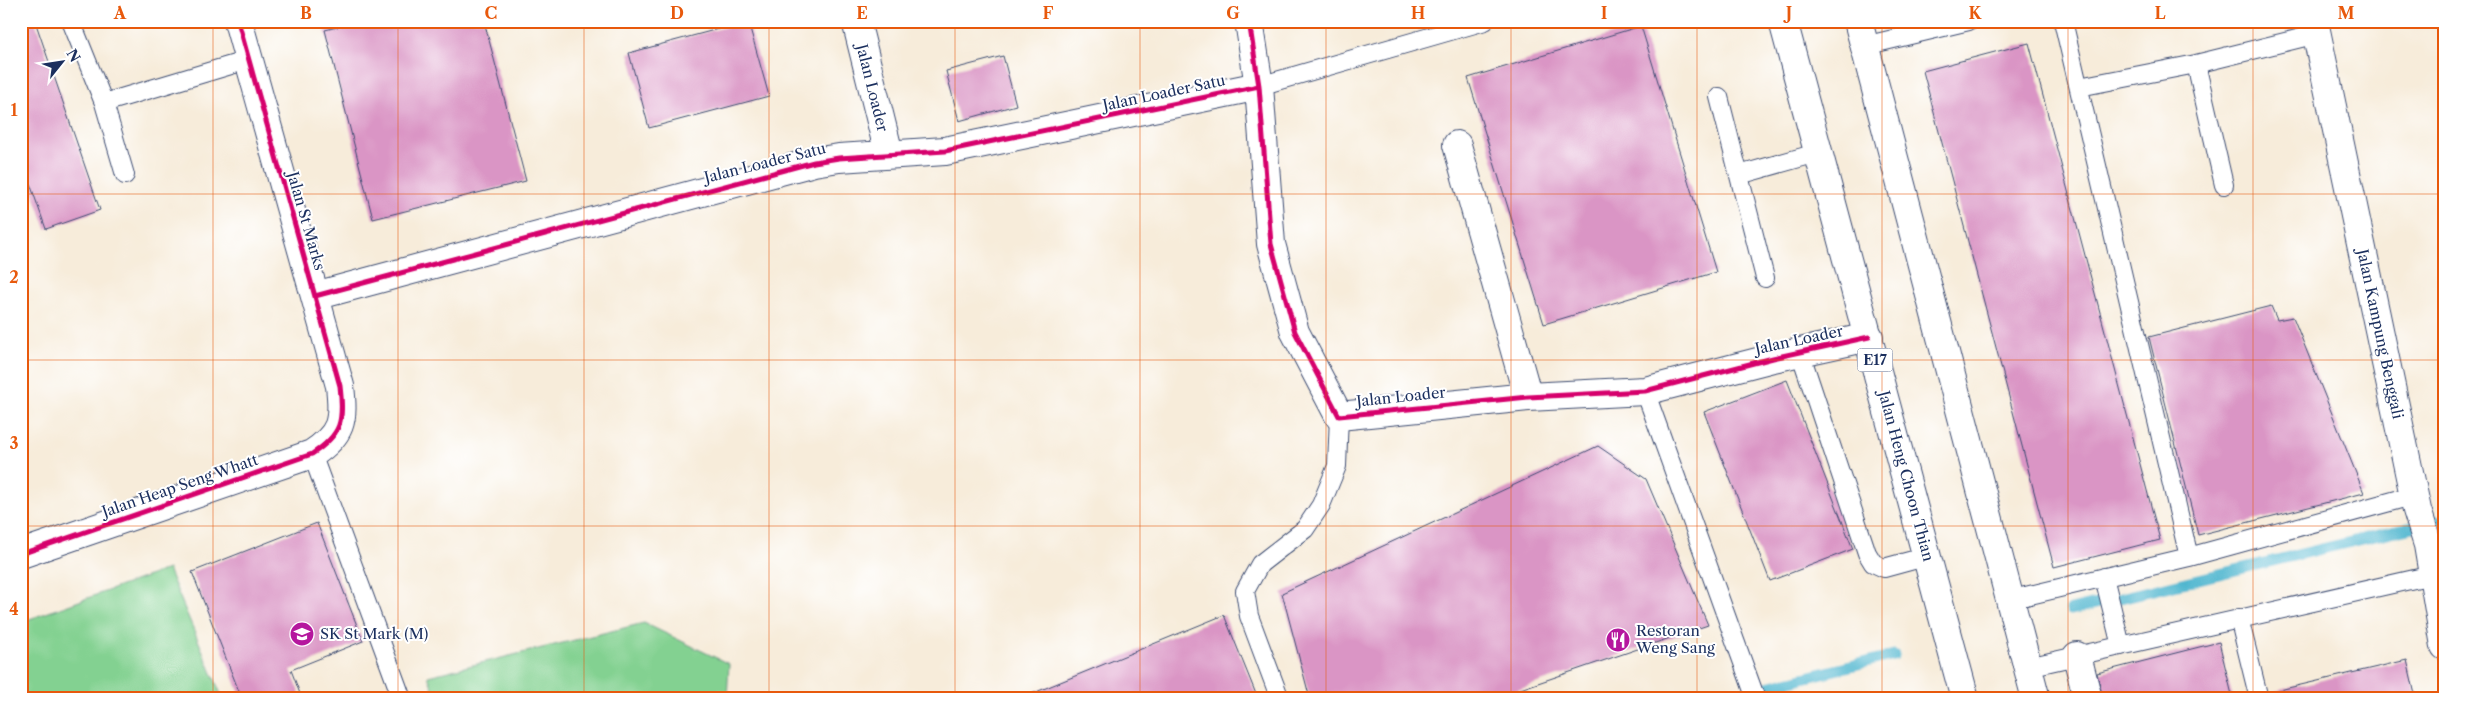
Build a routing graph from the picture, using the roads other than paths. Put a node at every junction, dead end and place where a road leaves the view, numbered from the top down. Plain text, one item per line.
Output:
1 (71, 21) edge
2 (238, 21) edge
3 (856, 21) edge
4 (1249, 21) edge
5 (1485, 21) edge
6 (1783, 21) edge
7 (1969, 21) edge
8 (2063, 21) edge
9 (2316, 28) edge
10 (1861, 33) edge
11 (248, 60) junction
12 (2196, 64) junction
13 (1259, 86) junction
14 (2079, 88) junction
15 (1719, 97) dead end
16 (104, 103) junction
17 (1457, 145) dead end
18 (1817, 153) junction
19 (889, 154) junction
20 (125, 175) dead end
21 (1739, 175) junction
22 (2224, 185) dead end
23 (1766, 278) dead end
24 (315, 296) junction
25 (1869, 338) junction
26 (1800, 352) junction
27 (1645, 391) junction
28 (1528, 397) junction
29 (1339, 416) junction
30 (339, 429) joint
31 (312, 454) junction
32 (2416, 502) junction
33 (21, 554) edge
34 (1928, 556) junction
35 (2189, 557) junction
36 (2432, 575) junction
37 (2105, 580) junction
38 (2009, 600) junction
39 (2239, 618) junction
40 (2121, 646) junction
41 (2445, 646) edge
42 (2077, 656) junction
43 (2028, 667) junction
44 (402, 699) edge
45 (1280, 699) edge
46 (1756, 699) edge
47 (1965, 699) edge
48 (2036, 699) edge
49 (2088, 699) edge
50 (2259, 699) edge

1 - 16 lane
2 - 11 main road, Jalan St Marks
3 - 19 main road, Jalan Loader
4 - 13 main road, Jalan Loader
5 - 13 lane
6 - 18 main road, Jalan Heng Choon Thian / E17
7 - 10 lane
8 - 14 lane
9 - 12 lane
9 - 32 main road, Jalan Kampung Benggali
10 - 38 main road
11 - 16 lane
11 - 24 main road, Jalan St Marks
12 - 14 lane
12 - 22 lane
13 - 19 main road, Jalan Loader Satu
13 - 29 main road, Jalan Loader
14 - 35 lane
15 - 21 lane
16 - 20 lane
17 - 28 main road
18 - 21 lane
18 - 25 main road, Jalan Heng Choon Thian / E17
19 - 24 main road, Jalan Loader Satu
21 - 23 lane
24 - 30 main road, Jalan St Marks
25 - 26 main road, Jalan Loader
25 - 34 main road, Jalan Heng Choon Thian / E17
26 - 27 main road, Jalan Loader
26 - 34 lane
27 - 28 main road, Jalan Loader
27 - 46 lane
28 - 29 main road, Jalan Loader
29 - 45 lane
30 - 31 main road, Jalan Heap Seng Whatt
31 - 33 main road, Jalan Heap Seng Whatt
31 - 44 lane
32 - 35 lane
32 - 36 main road, Jalan Kampung Benggali
34 - 47 main road, Jalan Heng Choon Thian / E17
35 - 37 lane
36 - 39 lane
36 - 41 main road, Jalan Kampung Benggali
37 - 38 lane
37 - 40 lane
38 - 43 main road
39 - 40 lane
39 - 50 lane
40 - 42 lane
42 - 43 lane
42 - 49 main road
43 - 48 main road

